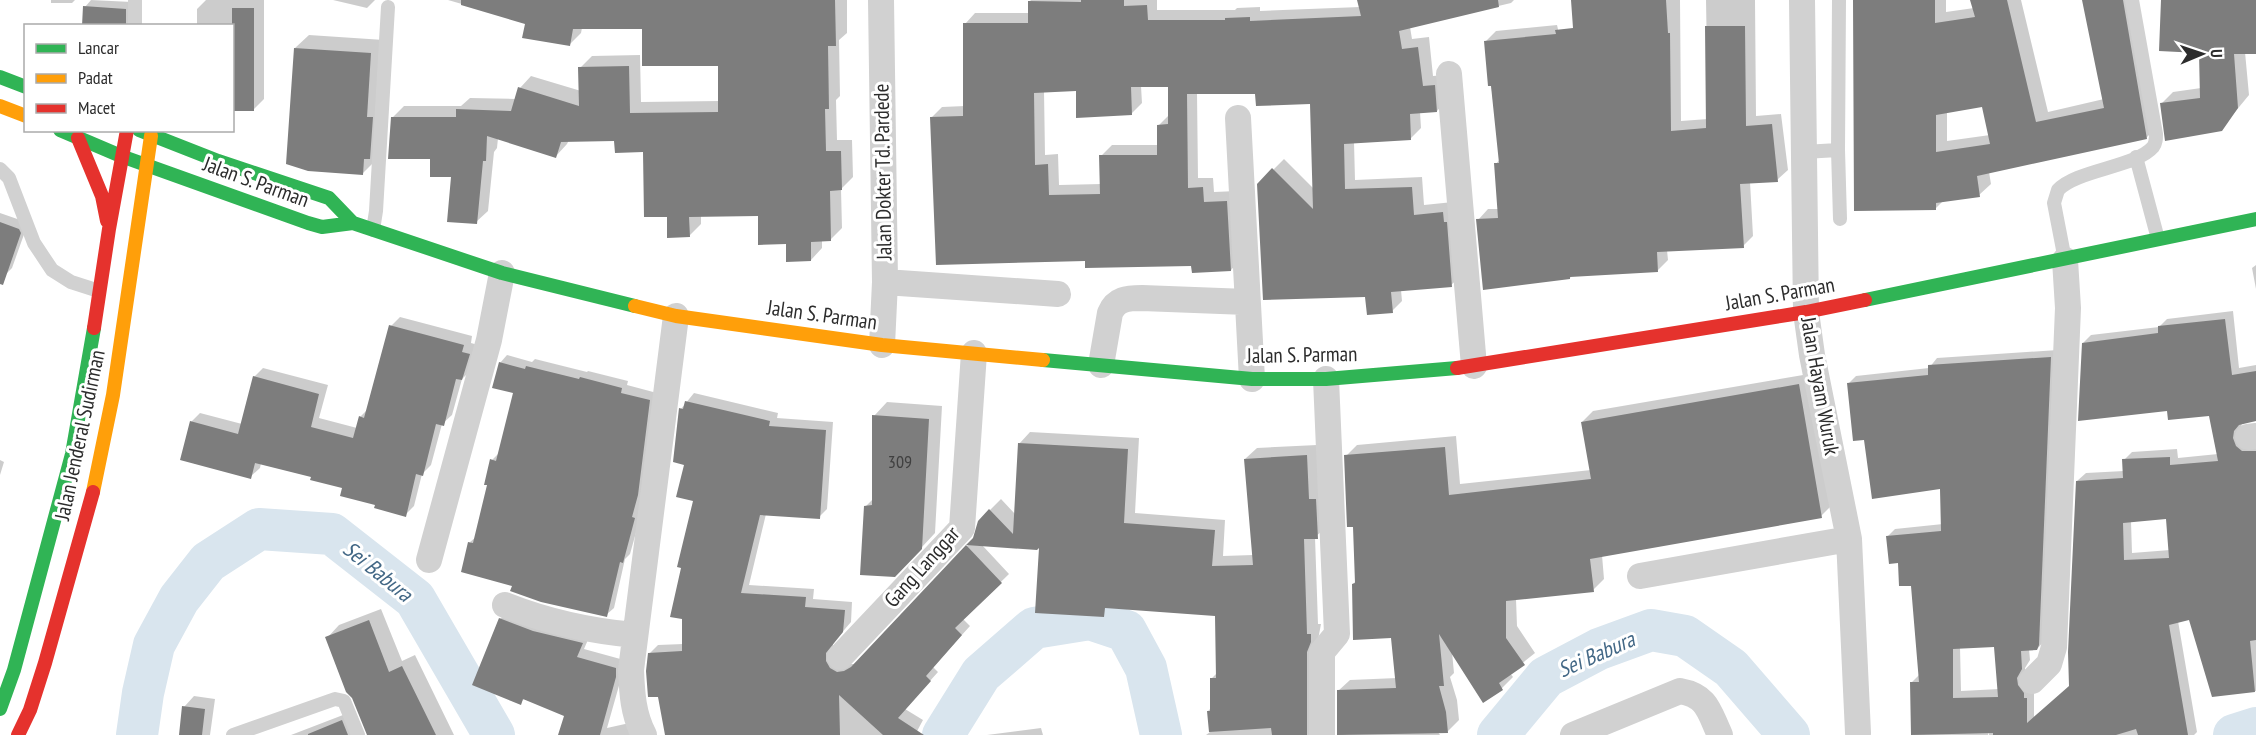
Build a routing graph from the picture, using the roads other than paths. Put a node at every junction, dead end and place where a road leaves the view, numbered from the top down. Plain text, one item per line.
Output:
1 (135, 0) edge
2 (881, 0) edge
3 (1802, 0) edge
4 (1839, 0) edge
5 (2132, 0) edge
6 (388, 7) dead end
7 (135, 24) edge
8 (1449, 74) dead end
9 (0, 77) edge
10 (24, 86) edge
11 (0, 106) edge
12 (24, 115) edge
13 (1238, 118) dead end
14 (64, 132) edge
15 (127, 132) edge
16 (145, 133) edge
17 (78, 138) junction
18 (1838, 150) junction
19 (1804, 152) junction
20 (121, 156) junction
21 (2136, 157) junction
22 (147, 164) junction
23 (0, 169) edge
24 (2252, 218) edge
25 (1840, 219) dead end
26 (352, 223) junction
27 (109, 229) junction
28 (373, 230) junction
29 (2158, 239) junction
30 (2065, 260) junction
31 (502, 273) junction
32 (885, 282) junction
33 (99, 291) junction
34 (1058, 294) dead end
35 (1247, 302) junction
36 (1806, 312) junction
37 (676, 316) junction
38 (882, 345) junction
39 (974, 353) junction
40 (1101, 365) junction
41 (1474, 366) junction
42 (1252, 379) junction
43 (1326, 379) junction
44 (1849, 539) junction
45 (429, 560) dead end
46 (1640, 576) dead end
47 (506, 605) dead end
48 (635, 635) junction
49 (840, 657) dead end
50 (2031, 681) dead end
51 (0, 709) edge
52 (1858, 733) dead end
53 (18, 735) edge
54 (232, 735) edge
55 (358, 735) edge
56 (644, 735) edge
57 (1322, 735) edge
58 (1573, 735) edge
59 (1720, 735) edge

1 - 7 lane
2 - 32 street, Jalan Dokter Td. Pardede
3 - 19 street, Jalan Hayam Wuruk
4 - 18 lane
5 - 21 lane
6 - 28 lane
8 - 41 street
9 - 10 main road
11 - 12 main road
13 - 35 street
14 - 17 main road, Jalan S. Parman
15 - 20 main road, Jalan Jenderal Sudirman
16 - 22 main road, Jalan Jenderal Sudirman
16 - 26 main road, Jalan S. Parman
17 - 20 main road, Jalan S. Parman
17 - 27 main road
18 - 19 lane
18 - 25 lane
19 - 36 street, Jalan Hayam Wuruk
20 - 22 main road, Jalan S. Parman
20 - 27 main road, Jalan Jenderal Sudirman
21 - 29 lane
21 - 30 lane
22 - 26 main road, Jalan S. Parman
22 - 53 main road, Jalan Jenderal Sudirman
23 - 33 lane
24 - 29 main road, Jalan S. Parman
26 - 28 main road, Jalan S. Parman
27 - 33 main road, Jalan Jenderal Sudirman
28 - 31 main road, Jalan S. Parman
29 - 30 main road, Jalan S. Parman
30 - 36 main road, Jalan S. Parman
30 - 50 street
31 - 37 main road, Jalan S. Parman
31 - 45 street
32 - 34 street
32 - 38 street, Jalan Dokter Td. Pardede
33 - 51 main road, Jalan Jenderal Sudirman
35 - 40 street
35 - 42 street
36 - 41 main road, Jalan S. Parman
36 - 44 street, Jalan Hayam Wuruk
37 - 38 main road, Jalan S. Parman
37 - 48 street
38 - 39 main road, Jalan S. Parman
39 - 40 main road, Jalan S. Parman
39 - 49 street, Gang Langgar
40 - 42 main road, Jalan S. Parman
41 - 43 main road, Jalan S. Parman
42 - 43 main road, Jalan S. Parman
43 - 57 street
44 - 46 street
44 - 52 street, Jalan Hayam Wuruk
47 - 48 street
48 - 56 street
54 - 55 lane
58 - 59 street

